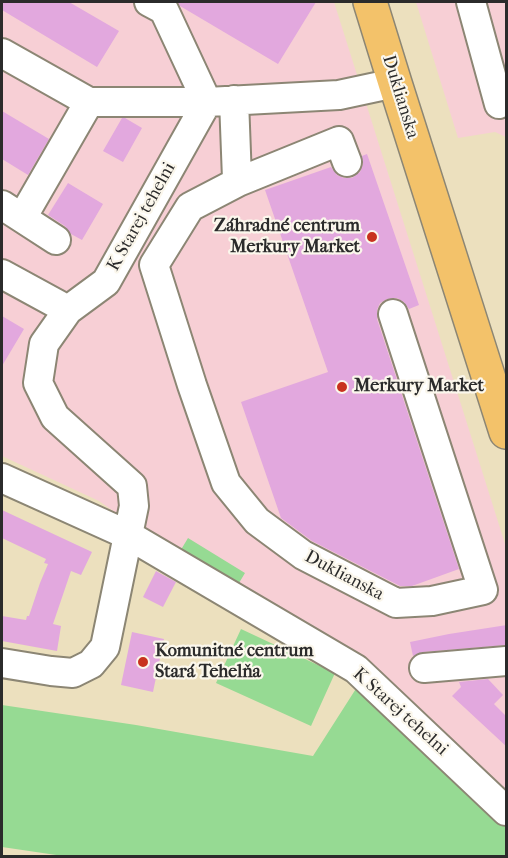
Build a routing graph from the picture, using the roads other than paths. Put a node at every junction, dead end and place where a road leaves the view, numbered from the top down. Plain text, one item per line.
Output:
1 (149, 2) edge
2 (370, 2) edge
3 (471, 2) edge
4 (2, 53) edge
5 (395, 83) junction
6 (220, 101) junction
7 (89, 102) junction
8 (499, 104) dead end
9 (347, 162) dead end
10 (237, 179) dead end
11 (12, 211) edge
12 (57, 240) dead end
13 (2, 274) edge
14 (68, 310) junction
15 (393, 314) dead end
16 (478, 342) junction
17 (507, 392) edge
18 (507, 432) edge
19 (2, 478) edge
20 (128, 536) junction
21 (507, 661) edge
22 (2, 663) edge
23 (424, 668) dead end
24 (507, 811) edge

1 - 6 street
2 - 5 main road, Duklianska
3 - 8 street
4 - 7 street
5 - 6 street
5 - 16 main road, Duklianska
6 - 7 street
6 - 10 street
6 - 14 street, K Starej tehelni
7 - 11 street
9 - 15 street, Duklianska
11 - 12 street
13 - 14 street
14 - 20 street, K Starej tehelni
16 - 17 street
16 - 18 main road, Duklianska
19 - 20 street, K Starej tehelni
20 - 22 street, K Starej tehelni
20 - 24 street, K Starej tehelni
21 - 23 street

